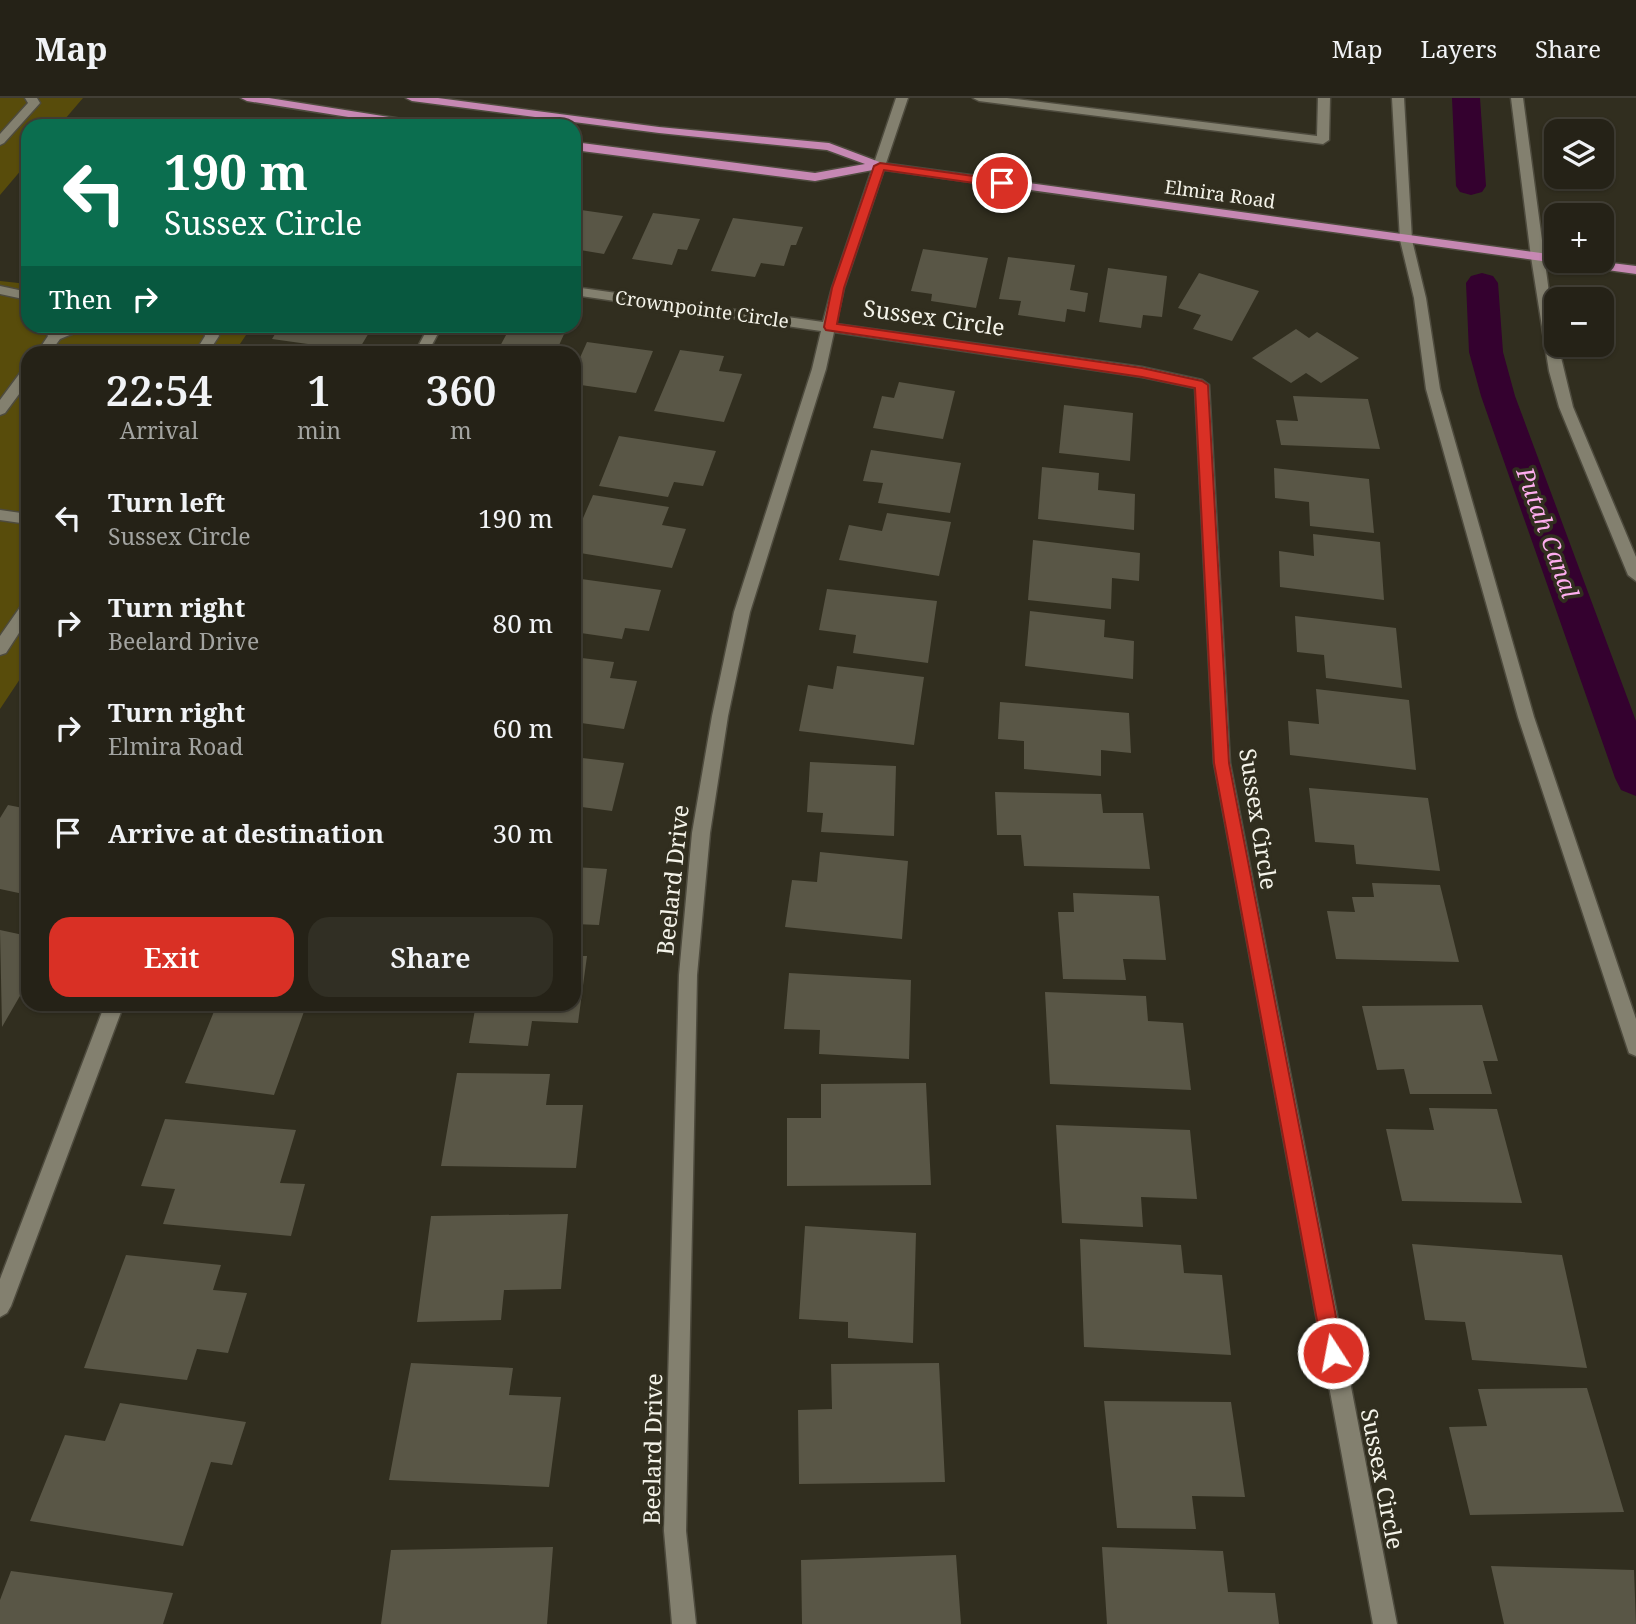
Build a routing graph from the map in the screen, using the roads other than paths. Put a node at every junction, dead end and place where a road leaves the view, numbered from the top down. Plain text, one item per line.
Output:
1 (31, 98) edge
2 (247, 98) edge
3 (412, 98) edge
4 (902, 98) edge
5 (979, 98) edge
6 (1324, 98) edge
7 (1398, 98) edge
8 (1517, 98) edge
9 (382, 119) edge
10 (574, 119) edge
11 (581, 120) edge
12 (0, 141) edge
13 (581, 147) edge
14 (880, 166) junction
15 (1406, 240) junction
16 (1537, 257) junction
17 (1544, 258) edge
18 (1614, 267) edge
19 (1636, 270) edge
20 (0, 290) edge
21 (581, 292) edge
22 (21, 294) edge
23 (830, 327) junction
24 (21, 382) edge
25 (0, 410) edge
26 (0, 515) edge
27 (21, 518) edge
28 (1636, 575) edge
29 (21, 618) edge
30 (0, 649) edge
31 (113, 1011) edge
32 (1636, 1046) edge
33 (0, 1306) edge
34 (684, 1624) edge
35 (1385, 1624) edge

1 - 12 street
2 - 9 main road
3 - 10 main road, Elmira Road
4 - 14 street, Beelard Drive
5 - 6 street
7 - 15 street
8 - 16 street
11 - 14 main road, Elmira Road
13 - 14 main road, Elmira Road
14 - 15 main road, Elmira Road
14 - 23 street, Beelard Drive
15 - 16 main road, Elmira Road
15 - 32 street
16 - 17 main road, Elmira Road
16 - 28 street
18 - 19 main road
20 - 22 street
21 - 23 street, Crownpointe Circle
23 - 34 street, Beelard Drive
23 - 35 street, Sussex Circle
24 - 25 street
26 - 27 street
29 - 30 street
31 - 33 street

